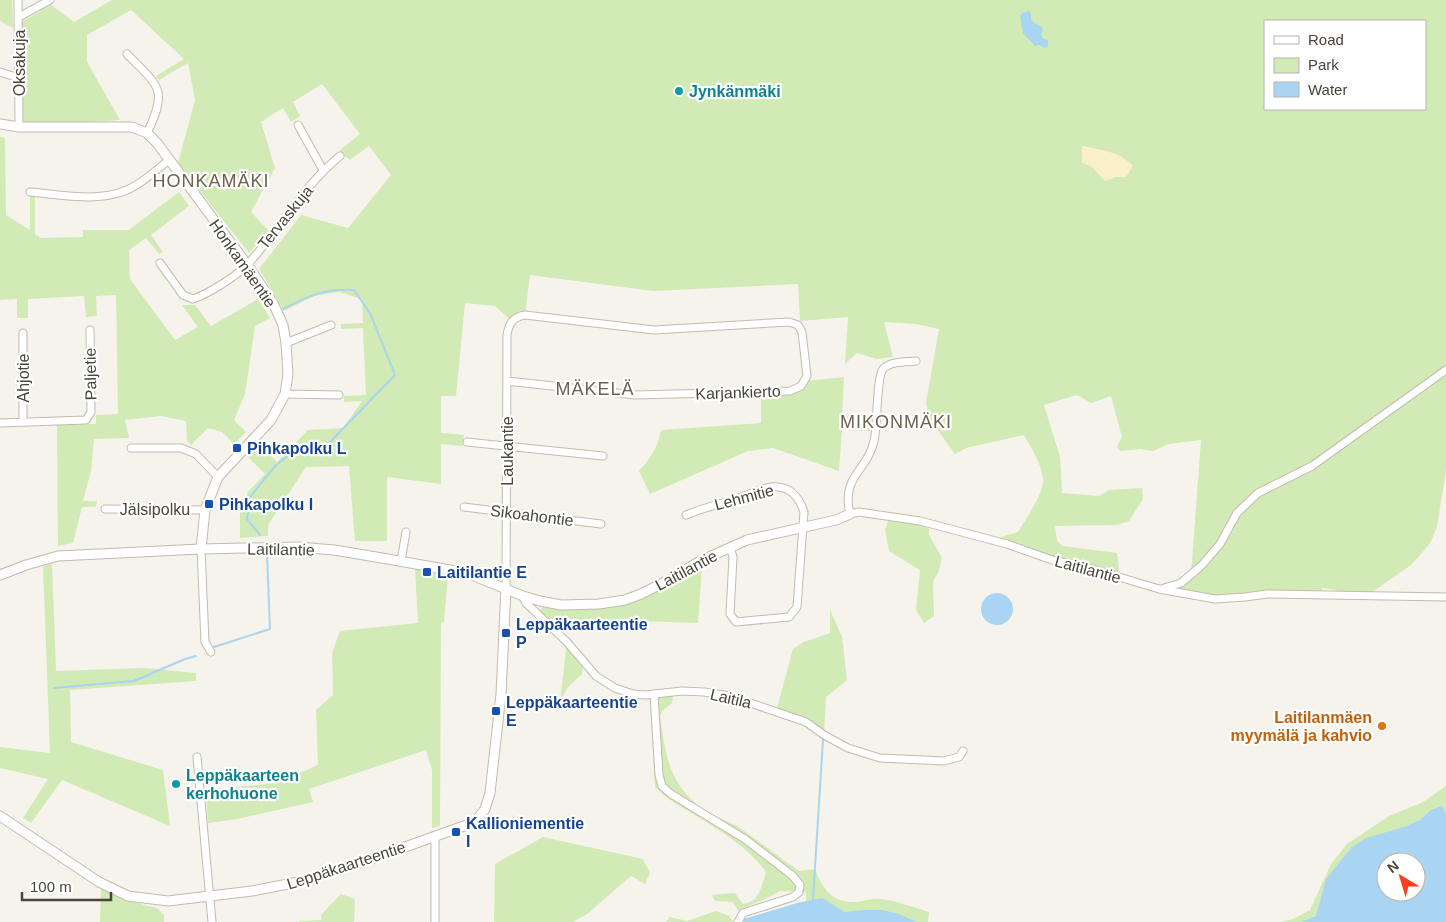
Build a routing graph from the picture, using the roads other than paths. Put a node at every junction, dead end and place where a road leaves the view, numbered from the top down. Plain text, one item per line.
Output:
1 (18, 0) edge
2 (50, 0) edge
3 (19, 18) junction
4 (127, 54) dead end
5 (0, 72) edge
6 (19, 78) junction
7 (0, 124) edge
8 (298, 125) dead end
9 (19, 127) junction
10 (147, 133) junction
11 (340, 156) dead end
12 (169, 160) junction
13 (323, 170) junction
14 (30, 192) dead end
15 (160, 263) dead end
16 (247, 265) junction
17 (517, 316) joint
18 (331, 325) dead end
19 (90, 330) dead end
20 (23, 333) dead end
21 (286, 343) junction
22 (916, 361) dead end
23 (1446, 370) edge
24 (507, 381) junction
25 (285, 394) junction
26 (339, 395) dead end
27 (23, 422) junction
28 (0, 423) edge
29 (467, 442) dead end
30 (507, 445) junction
31 (131, 448) dead end
32 (603, 456) dead end
33 (218, 477) junction
34 (464, 507) dead end
35 (105, 509) dead end
36 (205, 510) junction
37 (506, 512) junction
38 (850, 514) junction
39 (686, 515) dead end
40 (600, 524) dead end
41 (803, 528) junction
42 (406, 532) dead end
43 (730, 547) junction
44 (201, 549) junction
45 (401, 561) junction
46 (0, 575) edge
47 (506, 588) junction
48 (1159, 589) junction
49 (523, 596) junction
50 (1446, 596) edge
51 (211, 652) dead end
52 (654, 694) junction
53 (963, 751) dead end
54 (197, 757) dead end
55 (0, 816) edge
56 (435, 836) junction
57 (210, 897) junction
58 (212, 922) edge
59 (435, 922) edge
60 (738, 922) edge

1 - 3 street, Oksakuja
2 - 3 street
3 - 6 street, Oksakuja
4 - 10 street
5 - 6 street
6 - 9 street, Oksakuja
7 - 9 street
8 - 13 street, Tervaskuja
9 - 10 street
10 - 12 street, Honkamäentie
11 - 13 street, Tervaskuja
12 - 14 street
12 - 16 street, Honkamäentie
13 - 16 street, Tervaskuja
15 - 16 street, Tervaskuja
16 - 21 street, Honkamäentie
17 - 24 street, Laukantie
17 - 24 street, Karjankierto
18 - 21 street
19 - 27 street, Paljetie
20 - 27 street, Ahjotie
21 - 25 street, Honkamäentie
22 - 38 street
23 - 48 street
24 - 30 street, Laukantie
25 - 26 street
25 - 33 street, Honkamäentie
27 - 28 street, Paljetie
29 - 30 street
30 - 32 street
30 - 37 street, Laukantie
31 - 33 street
33 - 36 street, Honkamäentie
34 - 37 street, Sikoahontie
35 - 36 street, Jälsipolku
36 - 44 street, Honkamäentie
37 - 40 street, Sikoahontie
37 - 47 street, Laukantie
38 - 41 street, Laitilantie
38 - 48 street, Laitilantie
39 - 41 street, Lehmitie
41 - 43 street, Laitilantie
41 - 43 street
42 - 45 street
43 - 49 street, Laitilantie
44 - 45 street, Laitilantie
44 - 46 street, Laitilantie
44 - 51 street, Honkamäentie
45 - 47 street, Laitilantie
47 - 49 street, Laitilantie
47 - 56 street, Leppäkaarteentie
48 - 50 street, Laitilantie
49 - 52 street, Laitila
52 - 53 street, Laitila
52 - 60 street
54 - 57 street
55 - 57 street, Leppäkaarteentie
56 - 57 street, Leppäkaarteentie
56 - 59 street
57 - 58 street

